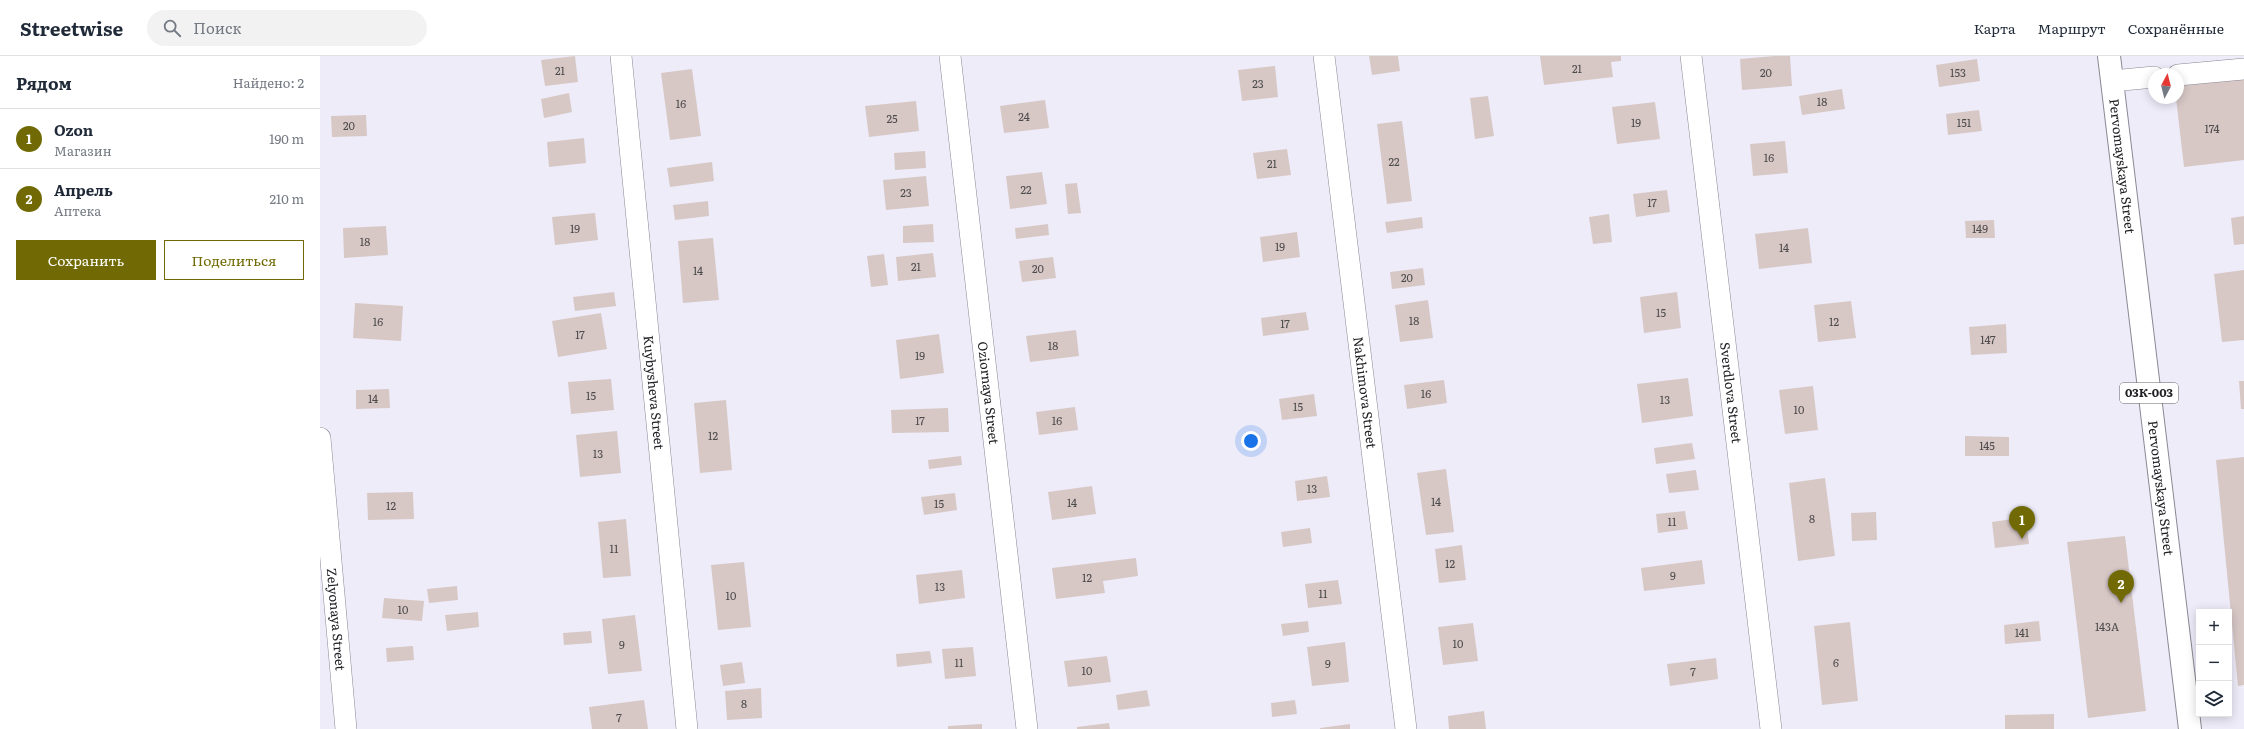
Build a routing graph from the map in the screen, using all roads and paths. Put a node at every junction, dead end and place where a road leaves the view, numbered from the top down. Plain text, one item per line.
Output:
1 (621, 56) edge
2 (950, 56) edge
3 (1324, 56) edge
4 (1691, 56) edge
5 (2109, 56) edge
6 (2244, 69) edge
7 (2184, 74) edge
8 (2148, 78) edge
9 (2112, 81) junction
10 (320, 438) edge
11 (346, 729) edge
12 (687, 729) edge
13 (1027, 729) edge
14 (1406, 729) edge
15 (1771, 729) edge
16 (2190, 729) edge

1 - 12 street, Kuybysheva Street
2 - 13 street, Oziornaya Street
3 - 14 street, Nakhimova Street
4 - 15 street, Sverdlova Street
5 - 9 main road, Pervomayskaya Street / 03К-003
6 - 7 street
8 - 9 street
9 - 16 main road, Pervomayskaya Street / 03К-003
10 - 11 street, Zelyonaya Street

